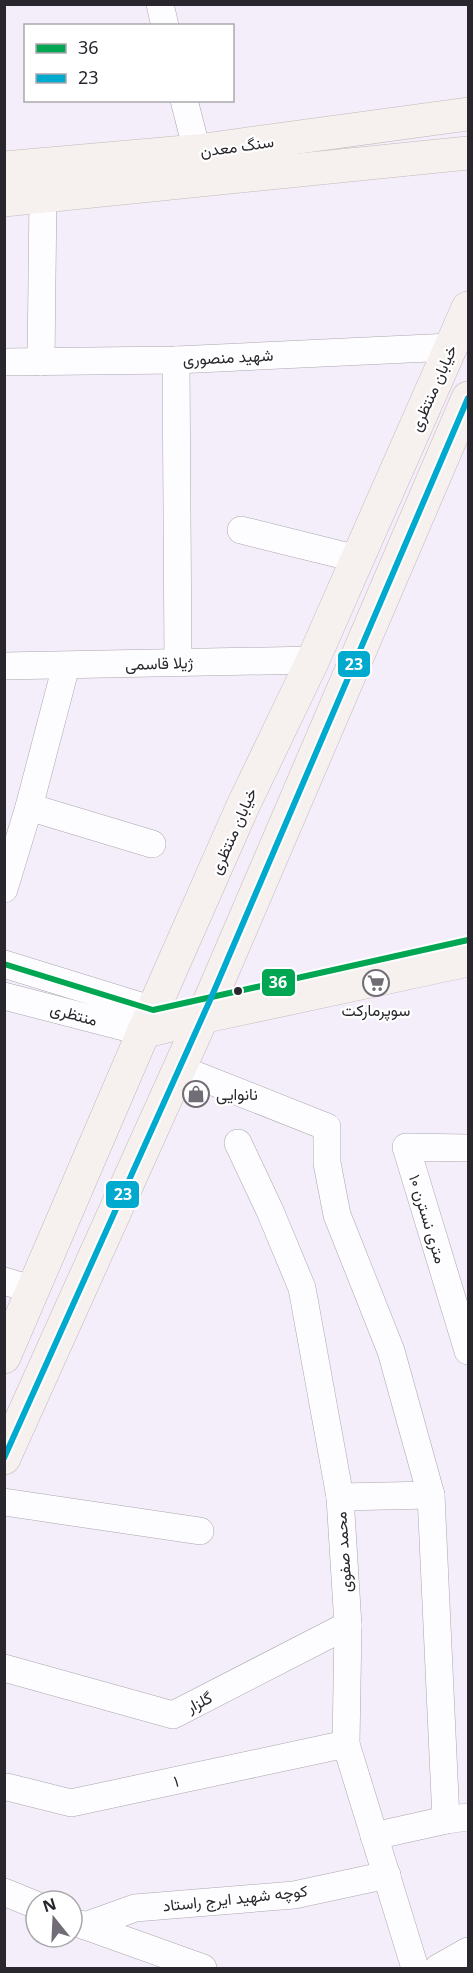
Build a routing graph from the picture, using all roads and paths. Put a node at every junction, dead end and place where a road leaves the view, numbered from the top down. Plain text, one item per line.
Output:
1 (160, 4) edge
2 (165, 24) edge
3 (185, 102) edge
4 (468, 114) edge
5 (197, 151) junction
6 (468, 153) edge
7 (4, 168) edge
8 (43, 196) junction
9 (4, 200) edge
10 (468, 308) edge
11 (451, 347) junction
12 (176, 360) junction
13 (4, 362) edge
14 (41, 362) junction
15 (468, 398) edge
16 (242, 530) dead end
17 (358, 559) junction
18 (313, 660) junction
19 (178, 662) junction
20 (4, 666) edge
21 (66, 666) junction
22 (29, 807) junction
23 (152, 844) dead end
24 (4, 889) edge
25 (468, 940) edge
26 (468, 960) edge
27 (4, 964) edge
28 (4, 996) edge
29 (206, 1007) junction
30 (148, 1021) junction
31 (178, 1068) junction
32 (238, 1143) dead end
33 (468, 1148) edge
34 (19, 1285) edge
35 (468, 1351) edge
36 (4, 1357) edge
37 (4, 1458) edge
38 (431, 1495) junction
39 (340, 1497) junction
40 (4, 1502) edge
41 (200, 1531) dead end
42 (348, 1625) junction
43 (4, 1668) edge
44 (346, 1744) junction
45 (7, 1787) dead end
46 (457, 1818) edge
47 (374, 1836) junction
48 (387, 1875) junction
49 (4, 1892) edge
50 (24, 1900) edge
51 (84, 1921) edge
52 (84, 1925) edge
53 (468, 1950) edge
54 (203, 1968) edge
55 (415, 1968) edge
56 (438, 1968) edge

1 - 2 street
3 - 5 street
4 - 5 main road, سنگ معدن
5 - 7 main road, سنگ معدن
6 - 8 main road, سنگ معدن
8 - 9 main road, سنگ معدن
8 - 14 street
10 - 11 main road, خیابان منتظری
11 - 12 street, شهید منصوری
11 - 17 main road, خیابان منتظری
12 - 14 street, شهید منصوری
12 - 19 street
13 - 14 street, شهید منصوری
15 - 29 main road
16 - 17 street
17 - 18 main road, خیابان منتظری
18 - 19 street, ژیلا قاسمی
18 - 30 main road, خیابان منتظری
19 - 21 street, ژیلا قاسمی
20 - 21 street, ژیلا قاسمی
21 - 22 street
22 - 23 street
22 - 24 street
25 - 29 main road
26 - 29 main road
27 - 30 street, منتظری
28 - 30 street, منتظری
29 - 30 main road
29 - 31 main road
30 - 34 main road, خیابان منتظری
31 - 37 main road
31 - 38 street
32 - 39 street, محمد صفوی
33 - 35 street, ۱۰ متری نسترن
34 - 36 main road, خیابان منتظری
38 - 39 street
38 - 46 street
39 - 42 street, محمد صفوی
40 - 41 street
42 - 43 street, گلزار
42 - 44 street, محمد صفوی
44 - 45 street, ۱
44 - 47 street, محمد صفوی
46 - 47 street
47 - 48 street, محمد صفوی
48 - 51 street, کوچه شهید ایرج راستاد
48 - 55 street, محمد صفوی
49 - 50 street
52 - 54 street
53 - 56 street

